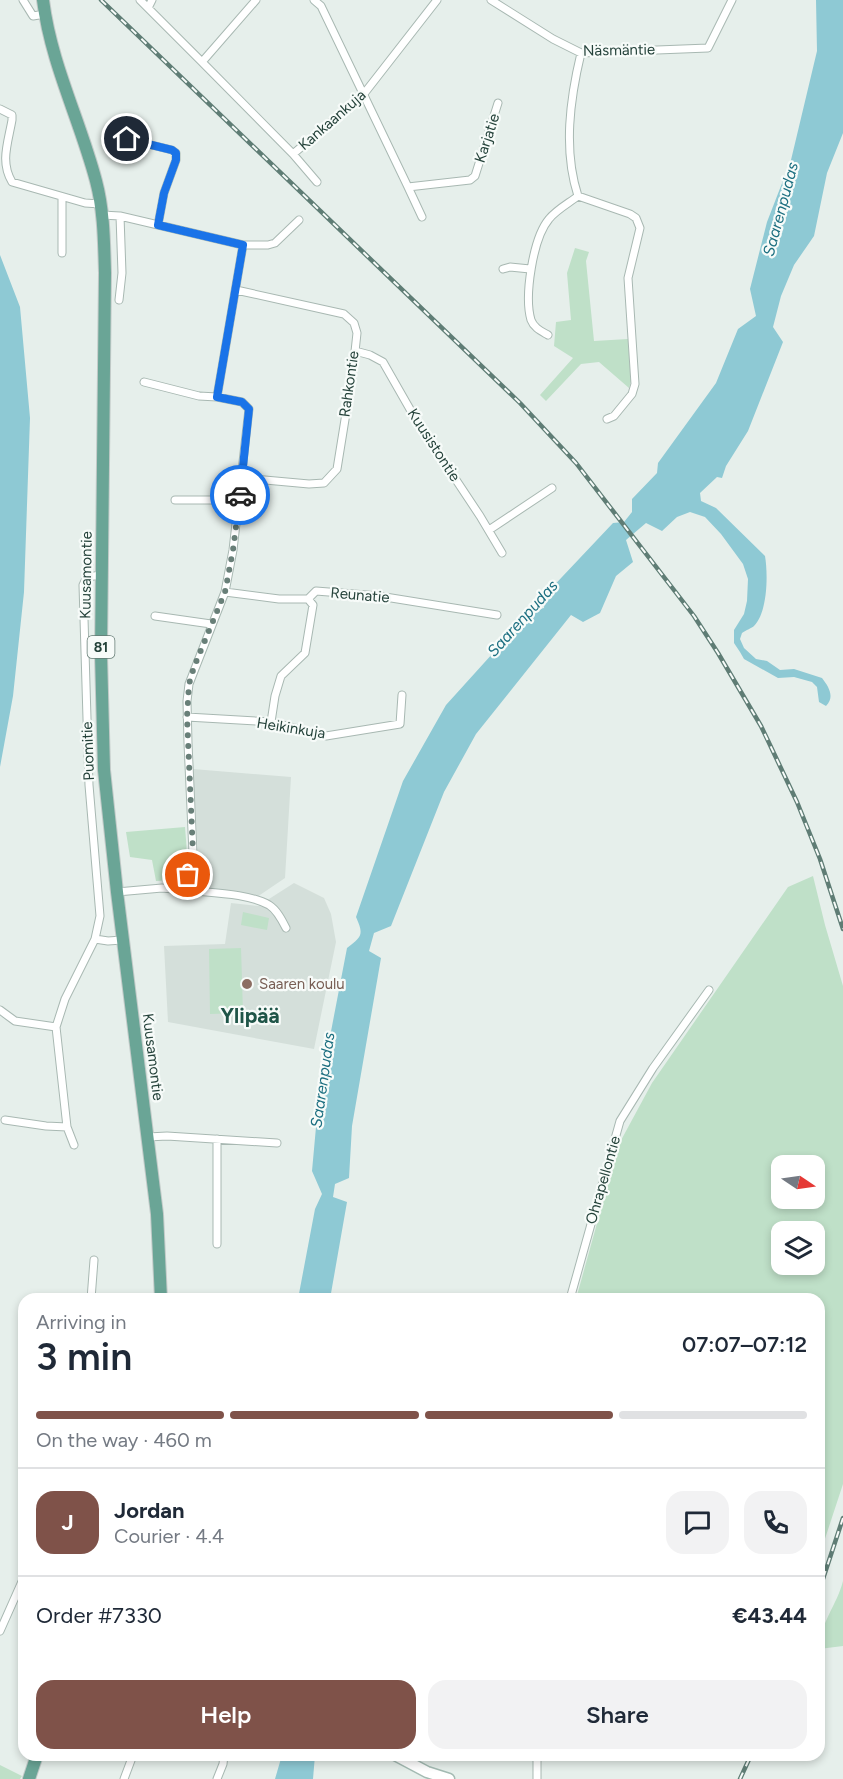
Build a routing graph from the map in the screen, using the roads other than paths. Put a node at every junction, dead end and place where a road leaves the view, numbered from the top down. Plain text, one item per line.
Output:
1 (23, 0) edge
2 (43, 0) edge
3 (140, 0) edge
4 (152, 0) edge
5 (256, 0) edge
6 (314, 0) edge
7 (436, 0) edge
8 (491, 0) edge
9 (732, 0) edge
10 (148, 8) junction
11 (45, 14) junction
12 (581, 53) junction
13 (202, 62) junction
14 (363, 95) junction
15 (498, 103) dead end
16 (0, 109) edge
17 (127, 139) dead end
18 (293, 154) junction
19 (317, 182) dead end
20 (408, 187) junction
21 (578, 196) junction
22 (62, 197) junction
23 (101, 210) junction
24 (120, 216) junction
25 (422, 217) dead end
26 (299, 220) dead end
27 (158, 225) junction
28 (243, 245) junction
29 (62, 253) dead end
30 (503, 269) dead end
31 (530, 269) junction
32 (236, 290) junction
33 (119, 300) dead end
34 (548, 335) dead end
35 (355, 351) junction
36 (144, 382) dead end
37 (217, 397) junction
38 (607, 419) dead end
39 (242, 478) junction
40 (552, 488) dead end
41 (175, 500) dead end
42 (239, 500) junction
43 (489, 530) junction
44 (502, 554) dead end
45 (101, 575) junction
46 (225, 592) junction
47 (308, 599) junction
48 (497, 615) dead end
49 (155, 616) dead end
50 (212, 624) junction
51 (402, 695) dead end
52 (187, 717) junction
53 (271, 722) junction
54 (184, 890) junction
55 (117, 892) junction
56 (286, 928) dead end
57 (95, 939) junction
58 (122, 940) junction
59 (709, 990) dead end
60 (0, 1010) edge
61 (56, 1027) junction
62 (5, 1120) dead end
63 (67, 1127) junction
64 (148, 1137) junction
65 (217, 1139) junction
66 (277, 1143) dead end
67 (74, 1145) dead end
68 (217, 1244) dead end
69 (93, 1260) dead end
70 (91, 1293) edge
71 (161, 1293) edge
72 (572, 1293) edge
73 (18, 1590) edge
74 (0, 1630) edge
75 (35, 1761) edge
76 (131, 1761) edge
77 (223, 1761) edge
78 (404, 1761) edge
79 (537, 1761) edge
80 (426, 1775) edge
81 (29, 1779) edge
82 (124, 1779) edge
83 (217, 1779) edge
84 (449, 1779) edge
85 (537, 1779) edge

1 - 11 street
2 - 11 main road, Kuusamontie / 81
3 - 10 street
4 - 10 street
5 - 13 street
6 - 14 street
7 - 14 street, Kankaankuja
8 - 12 street, Näsmäntie
9 - 12 street, Näsmäntie
10 - 13 street
11 - 23 main road, Kuusamontie / 81
12 - 21 street
13 - 18 street
14 - 18 street, Kankaankuja
14 - 20 street
15 - 20 street, Karjatie
16 - 22 street
17 - 27 street
18 - 19 street, Kankaankuja
20 - 25 street
21 - 31 street
21 - 38 street
22 - 23 street
22 - 29 street
23 - 24 street
23 - 45 main road, Kuusamontie / 81
24 - 27 street
24 - 33 street
26 - 28 street
27 - 28 street
28 - 32 street
30 - 31 street
31 - 34 street
32 - 35 street, Rahkontie
32 - 37 street
35 - 39 street, Rahkontie
35 - 43 street, Kuusistontie
36 - 37 street
37 - 39 street
39 - 42 street
40 - 43 street
41 - 42 street
42 - 46 street
43 - 44 street, Kuusistontie
45 - 55 main road, Kuusamontie / 81
45 - 57 street, Puomitie
46 - 47 street, Reunatie
46 - 50 street
47 - 48 street, Reunatie
47 - 53 street
49 - 50 street
50 - 52 street
51 - 53 street, Heikinkuja
52 - 53 street, Heikinkuja
52 - 54 street
54 - 55 street
54 - 56 street
55 - 58 main road, Kuusamontie / 81
57 - 58 street
57 - 61 street, Puomitie
58 - 64 main road, Kuusamontie / 81
59 - 72 street, Ohrapellontie
60 - 61 street
61 - 63 street, Puomitie
62 - 63 street
63 - 67 street, Puomitie
64 - 65 street
64 - 71 main road, Kuusamontie / 81
65 - 66 street
65 - 68 street
69 - 70 street
73 - 74 street
75 - 81 main road
76 - 82 street
77 - 83 street
78 - 80 main road
79 - 85 street
80 - 84 main road

